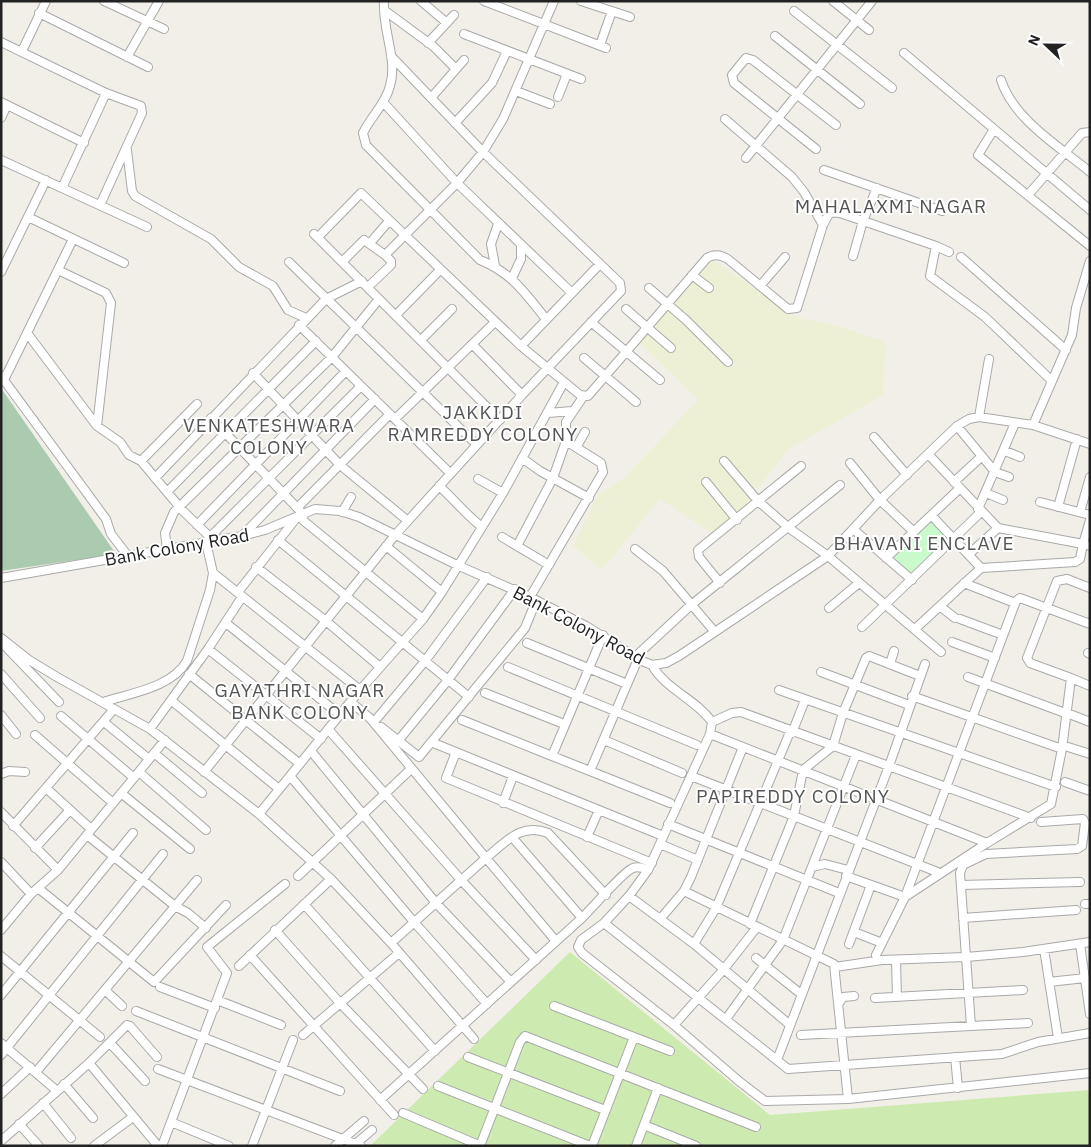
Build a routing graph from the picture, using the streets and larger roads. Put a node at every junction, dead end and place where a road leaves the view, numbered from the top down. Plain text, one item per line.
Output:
1 (46, 1) edge
2 (159, 1) edge
3 (384, 1) edge
4 (421, 1) edge
5 (484, 1) edge
6 (554, 1) edge
7 (581, 1) edge
8 (833, 1) edge
9 (872, 1) edge
10 (108, 2) edge
11 (384, 10) junction
12 (612, 11) junction
13 (794, 11) dead end
14 (39, 13) junction
15 (454, 15) dead end
16 (630, 17) dead end
17 (856, 20) junction
18 (148, 21) junction
19 (447, 23) junction
20 (545, 24) junction
21 (164, 29) dead end
22 (869, 30) dead end
23 (464, 34) dead end
24 (775, 36) dead end
25 (1, 42) edge
26 (428, 43) junction
27 (837, 45) junction
28 (22, 51) junction
29 (507, 51) junction
30 (904, 54) dead end
31 (391, 56) junction
32 (127, 57) junction
33 (464, 60) dead end
34 (530, 60) junction
35 (148, 67) dead end
36 (456, 69) junction
37 (817, 70) junction
38 (567, 74) junction
39 (581, 78) dead end
40 (1001, 80) dead end
41 (892, 88) dead end
42 (516, 91) junction
43 (106, 93) junction
44 (798, 95) junction
45 (558, 97) dead end
46 (431, 98) junction
47 (4, 103) edge
48 (384, 103) junction
49 (550, 104) dead end
50 (860, 104) dead end
51 (1, 118) edge
52 (725, 119) dead end
53 (778, 119) junction
54 (455, 123) junction
55 (836, 125) dead end
56 (994, 129) junction
57 (1090, 132) edge
58 (84, 144) junction
59 (756, 145) junction
60 (816, 149) dead end
61 (127, 150) junction
62 (483, 152) junction
63 (1066, 152) junction
64 (746, 158) dead end
65 (1, 160) edge
66 (824, 170) dead end
67 (1090, 172) edge
68 (1046, 174) junction
69 (46, 180) junction
70 (457, 184) junction
71 (62, 188) junction
72 (877, 188) junction
73 (1028, 195) junction
74 (100, 205) junction
75 (431, 210) junction
76 (942, 210) dead end
77 (1090, 210) edge
78 (28, 217) junction
79 (389, 220) junction
80 (863, 221) junction
81 (498, 224) junction
82 (823, 225) junction
83 (147, 227) dead end
84 (405, 234) junction
85 (73, 239) junction
86 (370, 243) junction
87 (521, 246) junction
88 (936, 246) junction
89 (1090, 246) edge
90 (491, 248) junction
91 (949, 252) dead end
92 (385, 255) junction
93 (853, 256) dead end
94 (476, 257) junction
95 (785, 257) dead end
96 (961, 257) dead end
97 (1090, 261) edge
98 (289, 262) dead end
99 (342, 262) junction
100 (124, 263) dead end
101 (599, 265) junction
102 (495, 266) junction
103 (58, 270) junction
104 (440, 270) junction
105 (1, 272) edge
106 (692, 275) junction
107 (512, 278) junction
108 (362, 281) junction
109 (760, 286) junction
110 (368, 287) junction
111 (649, 288) dead end
112 (709, 288) dead end
113 (572, 293) junction
114 (326, 299) junction
115 (379, 299) junction
116 (667, 304) junction
117 (452, 309) dead end
118 (626, 309) dead end
119 (396, 315) junction
120 (306, 318) junction
121 (546, 319) junction
122 (495, 322) junction
123 (591, 322) junction
124 (299, 325) junction
125 (647, 327) junction
126 (356, 328) junction
127 (27, 334) junction
128 (421, 340) junction
129 (316, 341) junction
130 (473, 345) junction
131 (521, 346) junction
132 (670, 348) dead end
133 (1066, 350) junction
134 (626, 351) junction
135 (332, 357) junction
136 (584, 358) dead end
137 (989, 359) dead end
138 (728, 362) dead end
139 (449, 368) junction
140 (548, 368) junction
141 (346, 371) junction
142 (253, 373) junction
143 (605, 376) junction
144 (3, 378) edge
145 (660, 380) dead end
146 (1052, 380) junction
147 (564, 382) junction
148 (361, 386) junction
149 (269, 389) junction
150 (423, 392) junction
151 (522, 395) junction
152 (583, 396) junction
153 (375, 400) junction
154 (636, 402) dead end
155 (197, 404) dead end
156 (284, 405) junction
157 (572, 411) junction
158 (548, 414) junction
159 (392, 416) junction
160 (979, 417) junction
161 (210, 418) junction
162 (298, 420) junction
163 (500, 420) junction
164 (1015, 423) junction
165 (1033, 425) junction
166 (97, 426) junction
167 (957, 426) junction
168 (585, 432) dead end
169 (225, 434) junction
170 (312, 435) junction
171 (874, 437) dead end
172 (1077, 439) junction
173 (566, 440) junction
174 (476, 444) junction
175 (1090, 444) edge
176 (577, 446) junction
177 (240, 449) junction
178 (326, 450) junction
179 (1005, 451) junction
180 (929, 455) junction
181 (981, 457) junction
182 (1020, 457) dead end
183 (522, 458) junction
184 (140, 461) junction
185 (724, 461) dead end
186 (850, 463) dead end
187 (255, 464) junction
188 (340, 465) junction
189 (801, 466) dead end
190 (995, 472) junction
191 (450, 473) junction
192 (907, 475) junction
193 (1009, 477) dead end
194 (1090, 477) edge
195 (154, 478) junction
196 (478, 478) dead end
197 (553, 478) junction
198 (269, 480) junction
199 (706, 482) dead end
200 (954, 482) junction
201 (840, 485) dead end
202 (439, 486) junction
203 (960, 488) junction
204 (168, 492) junction
205 (502, 493) junction
206 (986, 493) junction
207 (283, 494) junction
208 (351, 496) dead end
209 (589, 498) junction
210 (880, 500) junction
211 (1003, 500) dead end
212 (758, 501) junction
213 (1040, 502) dead end
214 (1058, 507) junction
215 (180, 508) junction
216 (297, 508) junction
217 (979, 511) junction
218 (342, 512) junction
219 (1080, 512) junction
220 (1090, 515) edge
221 (932, 516) junction
222 (300, 517) junction
223 (408, 520) junction
224 (737, 520) junction
225 (1090, 520) edge
226 (197, 525) junction
227 (482, 527) junction
228 (788, 528) junction
229 (853, 528) junction
230 (998, 528) junction
231 (914, 532) junction
232 (396, 534) junction
233 (242, 536) junction
234 (502, 537) dead end
235 (208, 539) junction
236 (954, 539) junction
237 (278, 540) junction
238 (1087, 545) edge
239 (386, 546) junction
240 (517, 546) junction
241 (167, 549) junction
242 (635, 550) dead end
243 (969, 554) junction
244 (128, 556) junction
245 (828, 556) junction
246 (886, 558) junction
247 (549, 564) junction
248 (458, 565) junction
249 (256, 567) junction
250 (981, 568) junction
251 (366, 571) junction
252 (213, 573) junction
253 (1, 578) edge
254 (487, 578) junction
255 (912, 580) junction
256 (858, 582) junction
257 (720, 583) junction
258 (964, 583) junction
259 (1090, 588) edge
260 (514, 590) junction
261 (442, 592) junction
262 (240, 595) junction
263 (346, 596) junction
264 (533, 599) junction
265 (1015, 603) junction
266 (691, 605) junction
267 (886, 605) junction
268 (941, 607) junction
269 (829, 608) dead end
270 (1047, 609) junction
271 (423, 619) junction
272 (326, 621) junction
273 (226, 623) junction
274 (1090, 624) edge
275 (862, 627) dead end
276 (916, 629) junction
277 (714, 631) junction
278 (1003, 634) junction
279 (603, 635) junction
280 (3, 642) edge
281 (952, 642) dead end
282 (403, 643) junction
283 (527, 643) dead end
284 (306, 645) junction
285 (208, 649) junction
286 (894, 652) dead end
287 (941, 652) dead end
288 (637, 658) junction
289 (995, 658) junction
290 (425, 661) junction
291 (890, 664) junction
292 (925, 664) dead end
293 (652, 665) junction
294 (380, 667) junction
295 (508, 667) dead end
296 (587, 667) junction
297 (286, 670) junction
298 (821, 672) dead end
299 (1, 674) edge
300 (189, 674) junction
301 (920, 676) junction
302 (968, 677) dead end
303 (1071, 678) junction
304 (448, 680) junction
305 (627, 684) junction
306 (987, 684) junction
307 (855, 685) junction
308 (1090, 686) edge
309 (360, 690) junction
310 (779, 690) dead end
311 (485, 693) dead end
312 (266, 695) junction
313 (576, 696) junction
314 (912, 696) junction
315 (469, 697) junction
316 (805, 700) junction
317 (172, 701) junction
318 (58, 702) dead end
319 (103, 702) junction
320 (351, 702) junction
321 (909, 705) junction
322 (114, 709) junction
323 (615, 712) junction
324 (843, 713) junction
325 (1068, 714) junction
326 (1, 715) edge
327 (340, 715) junction
328 (61, 716) dead end
329 (40, 718) dead end
330 (974, 718) junction
331 (371, 719) junction
332 (246, 720) junction
333 (462, 720) dead end
334 (104, 722) junction
335 (712, 722) junction
336 (1090, 722) edge
337 (564, 724) junction
338 (150, 729) junction
339 (328, 729) junction
340 (791, 732) junction
341 (16, 734) dead end
342 (710, 734) junction
343 (900, 734) junction
344 (35, 735) dead end
345 (321, 739) junction
346 (89, 740) junction
347 (165, 740) junction
348 (604, 740) junction
349 (398, 741) junction
350 (431, 742) junction
351 (226, 745) junction
352 (697, 745) dead end
353 (832, 746) junction
354 (743, 747) junction
355 (1065, 748) junction
356 (310, 752) junction
357 (456, 752) junction
358 (856, 754) junction
359 (959, 754) junction
360 (1090, 754) edge
361 (152, 756) junction
362 (552, 756) junction
363 (778, 761) junction
364 (68, 763) junction
365 (300, 764) junction
366 (889, 766) junction
367 (410, 769) junction
368 (803, 770) junction
369 (590, 771) junction
370 (25, 772) dead end
371 (204, 772) junction
372 (682, 773) dead end
373 (1, 774) edge
374 (136, 775) junction
375 (290, 776) junction
376 (514, 776) junction
377 (691, 776) junction
378 (1065, 782) dead end
379 (843, 787) junction
380 (46, 788) junction
381 (947, 788) junction
382 (1056, 788) junction
383 (279, 789) junction
384 (727, 790) junction
385 (1090, 790) edge
386 (121, 793) junction
387 (202, 793) dead end
388 (384, 795) junction
389 (876, 800) junction
390 (113, 803) junction
391 (503, 803) junction
392 (760, 803) junction
393 (670, 804) dead end
394 (70, 810) junction
395 (599, 810) junction
396 (1, 812) edge
397 (259, 814) junction
398 (363, 815) junction
399 (794, 816) junction
400 (1031, 818) junction
401 (934, 822) junction
402 (1040, 822) dead end
403 (11, 823) junction
404 (668, 824) junction
405 (1, 827) edge
406 (827, 829) junction
407 (206, 830) dead end
408 (89, 832) junction
409 (133, 833) dead end
410 (342, 836) junction
411 (663, 836) junction
412 (512, 837) junction
413 (588, 837) junction
414 (707, 840) junction
415 (859, 842) junction
416 (987, 843) junction
417 (660, 844) junction
418 (35, 848) junction
419 (190, 849) dead end
420 (739, 853) junction
421 (163, 854) dead end
422 (113, 856) junction
423 (486, 858) junction
424 (698, 860) junction
425 (1, 862) edge
426 (314, 862) junction
427 (917, 864) junction
428 (650, 866) junction
429 (773, 867) junction
430 (812, 867) junction
431 (58, 870) junction
432 (847, 873) junction
433 (940, 873) junction
434 (298, 876) dead end
435 (331, 879) junction
436 (142, 880) junction
437 (197, 880) dead end
438 (462, 881) junction
439 (806, 881) junction
440 (1080, 882) dead end
441 (285, 884) dead end
442 (871, 885) junction
443 (961, 885) junction
444 (38, 888) junction
445 (684, 891) junction
446 (31, 894) junction
447 (839, 894) junction
448 (606, 895) junction
449 (629, 896) junction
450 (905, 897) junction
451 (436, 903) junction
452 (304, 904) junction
453 (226, 905) dead end
454 (175, 906) junction
455 (716, 908) junction
456 (1076, 910) dead end
457 (68, 913) junction
458 (582, 918) junction
459 (661, 918) junction
460 (963, 918) junction
461 (414, 922) junction
462 (604, 923) junction
463 (753, 926) junction
464 (206, 928) junction
465 (1, 930) edge
466 (275, 930) junction
467 (854, 932) junction
468 (97, 937) junction
469 (555, 940) junction
470 (783, 940) junction
471 (1090, 942) edge
472 (391, 943) junction
473 (882, 943) junction
474 (694, 944) junction
475 (849, 944) dead end
476 (1080, 944) junction
477 (1044, 949) junction
478 (400, 953) junction
479 (250, 955) junction
480 (815, 955) junction
481 (876, 955) dead end
482 (1, 956) edge
483 (966, 957) junction
484 (756, 958) dead end
485 (536, 960) junction
486 (896, 960) junction
487 (129, 961) junction
488 (765, 965) junction
489 (239, 966) dead end
490 (836, 967) junction
491 (724, 969) junction
492 (22, 971) junction
493 (371, 977) junction
494 (511, 982) junction
495 (1049, 982) junction
496 (1087, 983) edge
497 (160, 987) dead end
498 (748, 989) junction
499 (104, 990) junction
500 (1023, 990) dead end
501 (969, 993) junction
502 (801, 994) junction
503 (1, 995) edge
504 (50, 996) junction
505 (854, 996) dead end
506 (897, 997) junction
507 (697, 998) junction
508 (875, 998) dead end
509 (340, 1003) junction
510 (839, 1003) junction
511 (216, 1004) junction
512 (487, 1004) junction
513 (122, 1006) dead end
514 (554, 1006) dead end
515 (136, 1011) dead end
516 (1090, 1014) edge
517 (726, 1019) junction
518 (80, 1020) junction
519 (1028, 1023) dead end
520 (674, 1024) junction
521 (281, 1025) dead end
522 (790, 1025) junction
523 (971, 1026) junction
524 (313, 1027) junction
525 (463, 1027) junction
526 (842, 1032) junction
527 (1090, 1033) edge
528 (303, 1035) dead end
529 (802, 1035) dead end
530 (634, 1036) junction
531 (100, 1037) dead end
532 (203, 1037) junction
533 (1058, 1038) junction
534 (474, 1039) dead end
535 (293, 1040) dead end
536 (110, 1043) junction
537 (4, 1046) edge
538 (436, 1051) junction
539 (670, 1051) dead end
540 (1, 1055) edge
541 (955, 1056) junction
542 (158, 1057) dead end
543 (468, 1057) dead end
544 (777, 1060) junction
545 (89, 1063) junction
546 (845, 1064) junction
547 (281, 1068) junction
548 (158, 1069) dead end
549 (33, 1070) junction
550 (508, 1073) junction
551 (620, 1073) junction
552 (1090, 1073) edge
553 (409, 1075) junction
554 (187, 1080) junction
555 (145, 1081) dead end
556 (64, 1084) junction
557 (438, 1086) dead end
558 (658, 1088) junction
559 (958, 1088) junction
560 (423, 1089) dead end
561 (56, 1090) junction
562 (340, 1091) dead end
563 (1, 1094) edge
564 (848, 1099) junction
565 (380, 1100) junction
566 (43, 1103) junction
567 (265, 1109) junction
568 (494, 1109) junction
569 (605, 1110) junction
570 (404, 1113) dead end
571 (394, 1114) dead end
572 (133, 1117) junction
573 (93, 1118) dead end
574 (171, 1122) junction
575 (364, 1122) dead end
576 (19, 1124) junction
577 (644, 1125) junction
578 (756, 1127) dead end
579 (372, 1130) dead end
580 (71, 1138) dead end
581 (343, 1139) junction
582 (1, 1141) edge
583 (357, 1145) edge
584 (39, 1146) edge
585 (94, 1146) edge
586 (158, 1146) edge
587 (162, 1146) edge
588 (229, 1146) edge
589 (252, 1146) edge
590 (335, 1146) edge
591 (480, 1146) edge
592 (591, 1146) edge
593 (636, 1146) edge
594 (696, 1146) edge

1 - 14 street
2 - 18 street
3 - 11 street
4 - 19 street
5 - 20 street
6 - 20 street
7 - 12 street
8 - 17 street
9 - 17 street
10 - 18 street
11 - 26 street
11 - 31 street
12 - 16 street
12 - 20 street
13 - 27 street
14 - 28 street
14 - 32 street
15 - 19 street
17 - 22 street
17 - 27 street
18 - 21 street
18 - 32 street
19 - 26 street
20 - 34 street
23 - 29 street
24 - 37 street
25 - 28 street
26 - 36 street
27 - 37 street
27 - 41 street
28 - 43 street
29 - 34 street
29 - 54 street
30 - 56 street
31 - 46 street
31 - 48 street
32 - 35 street
33 - 36 street
34 - 38 street
34 - 42 street
36 - 46 street
37 - 44 street
37 - 50 street
38 - 39 street
38 - 45 street
40 - 63 street
42 - 49 street
42 - 62 street
43 - 58 street
43 - 61 street
44 - 53 street
44 - 53 street
44 - 55 street
46 - 54 street
47 - 51 street
47 - 58 street
48 - 70 street
48 - 75 street
52 - 59 street
53 - 59 street
53 - 60 street
54 - 62 street
56 - 68 street
56 - 73 street
57 - 63 street
58 - 71 street
59 - 64 street
59 - 82 street
61 - 74 street
61 - 120 street
62 - 70 street
62 - 101 street
63 - 67 street
63 - 68 street
65 - 69 street
66 - 72 street
68 - 73 street
68 - 77 street
69 - 71 street
69 - 78 street
70 - 75 street
70 - 81 street
71 - 74 street
72 - 76 street
72 - 80 street
73 - 89 street
74 - 83 street
75 - 84 street
75 - 94 street
78 - 85 street
78 - 105 street
79 - 84 street
79 - 86 street
79 - 99 street
80 - 82 street
80 - 88 street
80 - 93 street
81 - 87 street
81 - 90 street
82 - 109 street
84 - 92 street
84 - 104 street
85 - 100 street
85 - 103 street
86 - 92 street
86 - 99 street
87 - 107 street
87 - 113 street
88 - 91 street
88 - 146 street
90 - 94 street
90 - 102 street
92 - 110 street
94 - 102 street
95 - 109 street
96 - 133 street
97 - 133 street
98 - 114 street
99 - 108 street
101 - 113 street
101 - 123 street
102 - 107 street
103 - 127 street
103 - 166 street
104 - 119 street
104 - 122 street
106 - 109 street
106 - 112 street
106 - 116 street
107 - 121 street
108 - 110 street
108 - 114 street
110 - 115 street
111 - 116 street
113 - 121 street
114 - 120 street
114 - 126 street
115 - 119 street
115 - 126 street
116 - 125 street
116 - 138 street
117 - 128 street
118 - 125 street
119 - 128 street
120 - 124 street
121 - 131 street
122 - 130 street
122 - 131 street
123 - 134 street
123 - 140 street
124 - 129 street
124 - 142 street
125 - 132 street
125 - 134 street
126 - 135 street
126 - 150 street
127 - 144 street
127 - 166 street
128 - 139 street
129 - 135 street
129 - 149 street
130 - 139 street
130 - 151 street
131 - 140 street
133 - 146 street
134 - 143 street
134 - 145 street
135 - 141 street
135 - 156 street
136 - 143 street
137 - 160 street
139 - 150 street
139 - 163 street
140 - 147 street
140 - 151 street
141 - 148 street
141 - 162 street
142 - 149 street
142 - 161 street
143 - 152 street
143 - 154 street
144 - 244 street
146 - 165 street
147 - 152 street
147 - 158 street
148 - 153 street
148 - 170 street
149 - 156 street
149 - 169 street
150 - 159 street
150 - 174 street
151 - 163 street
152 - 157 street
153 - 159 street
153 - 178 street
155 - 184 street
156 - 162 street
156 - 177 street
157 - 158 street
157 - 173 street
158 - 183 street
159 - 188 street
159 - 191 street
160 - 164 street
160 - 167 street, Bank Colony Road
161 - 169 street
161 - 195 street
162 - 170 street
162 - 187 street
163 - 174 street
164 - 165 street
164 - 179 street
165 - 172 street
166 - 184 street
167 - 180 street, Bank Colony Road
167 - 181 street
168 - 176 street
169 - 177 street
169 - 204 street
170 - 178 street
170 - 198 street
171 - 192 street
172 - 175 street
172 - 214 street
173 - 176 street
173 - 197 street
174 - 191 street
176 - 209 street
177 - 187 street
177 - 215 street
178 - 188 street
178 - 207 street
179 - 182 street
179 - 190 street
180 - 192 street, Bank Colony Road
180 - 200 street
181 - 190 street
181 - 200 street
183 - 197 street
183 - 205 street
184 - 195 street
185 - 212 street
186 - 210 street
187 - 198 street
187 - 226 street
188 - 216 street
188 - 223 street
189 - 212 street
190 - 193 street
190 - 206 street
191 - 202 street
192 - 210 street, Bank Colony Road
194 - 219 street
195 - 204 street
196 - 205 street
197 - 209 street
197 - 240 street
198 - 207 street
198 - 235 street
199 - 224 street
200 - 203 street
201 - 228 street
202 - 223 street
202 - 227 street
203 - 217 street
203 - 221 street
204 - 215 street
205 - 227 street
206 - 211 street
206 - 217 street
207 - 216 street
207 - 233 street
208 - 218 street
209 - 247 street
210 - 229 street, Bank Colony Road
210 - 231 street
212 - 224 street
212 - 228 street
213 - 214 street
214 - 219 street
215 - 226 street
215 - 241 street
216 - 222 street
217 - 230 street
217 - 236 street
218 - 222 street, Bank Colony Road
218 - 232 street, Bank Colony Road
219 - 220 street
221 - 231 street
221 - 236 street
222 - 233 street, Bank Colony Road
222 - 237 street
222 - 251 street
223 - 232 street
224 - 257 street
225 - 238 street
226 - 235 street
227 - 248 street
228 - 245 street
228 - 257 street
229 - 245 street, Bank Colony Road
229 - 246 street
230 - 238 street
230 - 243 street
231 - 246 street
232 - 239 street
232 - 248 street, Bank Colony Road
233 - 235 street, Bank Colony Road
234 - 240 street
235 - 241 street, Bank Colony Road
235 - 252 street
236 - 243 street
236 - 255 street
237 - 249 street
237 - 263 street
238 - 250 street
239 - 251 street
239 - 261 street
240 - 247 street
241 - 244 street, Bank Colony Road
242 - 266 street
243 - 250 street
244 - 253 street, Bank Colony Road
245 - 256 street
245 - 277 street, Bank Colony Road
246 - 255 street
247 - 264 street
248 - 254 street, Bank Colony Road
248 - 261 street
249 - 262 street
249 - 272 street
250 - 258 street
251 - 263 street
251 - 271 street
252 - 262 street
252 - 319 street
254 - 260 street, Bank Colony Road
254 - 290 street
255 - 267 street
256 - 267 street
256 - 269 street
257 - 266 street
258 - 265 street
258 - 268 street
259 - 270 street
260 - 264 street, Bank Colony Road
260 - 304 street
261 - 271 street
262 - 273 street
262 - 284 street
263 - 272 street
263 - 282 street
264 - 279 street, Bank Colony Road
264 - 315 street
265 - 270 street
265 - 278 street
266 - 277 street
266 - 288 street
267 - 275 street
267 - 276 street
268 - 276 street
268 - 278 street
270 - 274 street
270 - 303 street
271 - 282 street
272 - 284 street
272 - 294 street
273 - 285 street
273 - 297 street
276 - 287 street
277 - 293 street, Bank Colony Road
278 - 289 street
279 - 288 street, Bank Colony Road
279 - 296 street
280 - 318 street
280 - 319 street
281 - 289 street
282 - 290 street
282 - 294 street
283 - 296 street
284 - 297 street
284 - 309 street
285 - 300 street
285 - 312 street
286 - 291 street
288 - 293 street, Bank Colony Road
288 - 305 street
289 - 306 street
290 - 304 street
290 - 331 street
291 - 301 street
291 - 307 street
292 - 301 street
293 - 335 street
294 - 309 street
295 - 313 street
296 - 305 street
296 - 313 street
297 - 312 street
297 - 327 street
298 - 307 street
299 - 329 street
300 - 317 street
300 - 332 street
301 - 314 street
302 - 306 street
303 - 308 street
303 - 325 street
304 - 315 street
304 - 349 street
305 - 323 street
306 - 325 street
306 - 330 street
307 - 321 street
307 - 324 street
309 - 320 street
310 - 316 street
311 - 337 street
312 - 332 street
312 - 345 street
313 - 323 street
313 - 337 street
314 - 321 street
314 - 330 street
315 - 350 street
316 - 324 street
316 - 340 street
317 - 338 street
317 - 351 street
319 - 322 street
320 - 327 street
320 - 331 street
321 - 343 street
322 - 334 street
322 - 338 street
323 - 348 street
323 - 352 street
324 - 343 street
324 - 353 street
325 - 336 street
325 - 355 street
326 - 341 street
327 - 339 street
328 - 346 street
330 - 355 street
330 - 359 street
331 - 349 street
331 - 367 street
332 - 351 street
332 - 365 street
333 - 362 street
334 - 346 street
334 - 361 street
335 - 340 street
335 - 342 street
337 - 362 street
338 - 347 street
339 - 345 street
339 - 388 street
340 - 353 street
340 - 363 street
342 - 354 street
342 - 377 street
343 - 359 street
343 - 366 street
344 - 364 street
345 - 356 street
346 - 364 street
346 - 374 street
347 - 361 street
347 - 371 street
348 - 369 street
348 - 372 street
349 - 350 street
350 - 357 street
351 - 371 street
351 - 383 street
353 - 358 street
353 - 368 street
354 - 363 street
354 - 384 street
355 - 360 street
355 - 382 street
356 - 365 street
356 - 398 street
357 - 376 street
357 - 391 street
358 - 366 street
358 - 379 street
359 - 381 street
359 - 382 street
361 - 374 street
361 - 387 street
362 - 369 street
363 - 368 street
363 - 392 street
364 - 380 street
364 - 390 street
365 - 375 street
366 - 381 street
366 - 389 street
367 - 388 street
367 - 423 street
368 - 379 street
368 - 399 street
369 - 393 street
370 - 373 street
371 - 397 street
374 - 386 street
374 - 407 street
375 - 383 street
375 - 410 street
376 - 391 street
376 - 395 street
377 - 384 street
377 - 404 street
378 - 385 street
379 - 389 street
379 - 406 street
380 - 394 street
380 - 403 street
381 - 400 street
381 - 401 street
382 - 400 street
383 - 397 street
384 - 392 street
384 - 414 street
386 - 390 street
386 - 419 street
388 - 398 street
388 - 438 street
389 - 401 street
389 - 415 street
390 - 408 street
391 - 413 street
392 - 399 street
392 - 420 street
394 - 408 street
394 - 418 street
395 - 411 street
395 - 413 street
396 - 403 street
397 - 426 street
398 - 410 street
398 - 451 street
399 - 406 street
399 - 429 street
400 - 416 street
401 - 416 street
401 - 427 street
402 - 443 street
403 - 405 street
403 - 418 street
404 - 411 street
404 - 414 street
406 - 415 street
406 - 430 street
408 - 422 street
408 - 431 street
409 - 422 street
410 - 426 street
410 - 461 street
411 - 417 street
412 - 423 street
412 - 448 street
412 - 458 street
413 - 428 street
414 - 420 street
414 - 424 street
415 - 427 street
415 - 432 street
416 - 433 street
417 - 424 street
417 - 428 street
418 - 431 street
420 - 429 street
420 - 455 street
421 - 436 street
422 - 436 street
422 - 457 street
423 - 438 street
423 - 469 street
424 - 445 street
425 - 446 street
426 - 434 street
426 - 435 street
427 - 433 street
427 - 450 street
428 - 448 street
428 - 449 street
429 - 439 street
429 - 463 street
430 - 432 street
430 - 439 street
431 - 444 street
432 - 442 street
432 - 447 street
433 - 450 street
435 - 452 street
435 - 472 street
436 - 454 street
436 - 468 street
437 - 454 street
438 - 451 street
438 - 485 street
439 - 447 street
439 - 470 street
440 - 443 street
441 - 511 street
442 - 450 street
442 - 467 street
443 - 460 street
444 - 446 street
444 - 457 street
445 - 455 street
445 - 459 street
446 - 465 street
447 - 480 street
448 - 458 street
449 - 459 street
449 - 462 street
450 - 473 street
451 - 461 street
451 - 494 street
452 - 466 street
452 - 493 street
453 - 464 street
454 - 464 street
454 - 487 street
455 - 463 street
455 - 474 street
456 - 460 street
457 - 468 street
457 - 492 street
458 - 469 street
459 - 474 street
460 - 483 street
461 - 472 street
461 - 512 street
462 - 507 street
462 - 520 street
463 - 470 street
463 - 491 street
464 - 487 street
466 - 479 street
466 - 509 street
467 - 473 street
467 - 475 street
468 - 487 street
468 - 504 street
469 - 485 street
470 - 480 street
470 - 488 street
471 - 476 street
472 - 478 street
473 - 481 street
474 - 491 street
476 - 477 street
476 - 496 street
477 - 483 street
477 - 495 street
478 - 493 street
478 - 525 street
479 - 489 street
479 - 524 street
480 - 490 street
480 - 502 street
482 - 492 street
483 - 486 street
483 - 501 street
484 - 488 street
485 - 494 street
486 - 490 street
486 - 506 street
487 - 499 street
488 - 498 street
488 - 502 street
490 - 510 street
491 - 498 street
491 - 507 street
492 - 503 street
492 - 504 street
493 - 509 street
493 - 538 street
494 - 512 street
495 - 496 street
495 - 533 street
496 - 516 street
497 - 511 street
498 - 517 street
498 - 522 street
499 - 513 street
499 - 518 street
500 - 501 street
501 - 506 street
501 - 523 street
502 - 522 street
504 - 518 street
504 - 537 street
505 - 510 street
506 - 508 street
507 - 517 street
507 - 520 street
509 - 524 street
509 - 553 street
510 - 526 street
511 - 521 street
511 - 532 street
512 - 525 street
514 - 530 street
515 - 532 street
517 - 544 street
518 - 531 street
518 - 549 street
519 - 523 street
520 - 564 street
522 - 544 street
523 - 526 street
524 - 528 street
524 - 565 street
525 - 534 street
525 - 538 street
526 - 529 street
526 - 546 street
527 - 533 street
530 - 539 street
530 - 551 street
532 - 547 street
532 - 554 street
533 - 541 street
535 - 547 street
536 - 542 street
536 - 545 street
536 - 555 street
537 - 540 street
537 - 549 street
538 - 553 street
541 - 546 street
541 - 559 street
543 - 550 street
544 - 546 street
545 - 556 street
545 - 572 street
546 - 564 street
547 - 562 street
547 - 567 street
548 - 554 street
549 - 561 street
549 - 563 street
550 - 551 street
550 - 568 street
550 - 569 street
551 - 558 street
551 - 569 street
552 - 559 street
553 - 560 street
553 - 565 street
554 - 567 street
554 - 574 street
556 - 561 street
556 - 573 street
557 - 568 street
558 - 577 street
558 - 578 street
559 - 564 street
561 - 566 street
565 - 571 street
566 - 576 street
566 - 580 street
567 - 581 street
567 - 589 street
568 - 591 street
568 - 592 street
569 - 592 street
570 - 591 street
572 - 585 street
572 - 586 street
574 - 587 street
574 - 588 street
575 - 581 street
576 - 582 street
576 - 584 street
577 - 593 street
577 - 594 street
579 - 583 street
581 - 583 street
581 - 590 street

